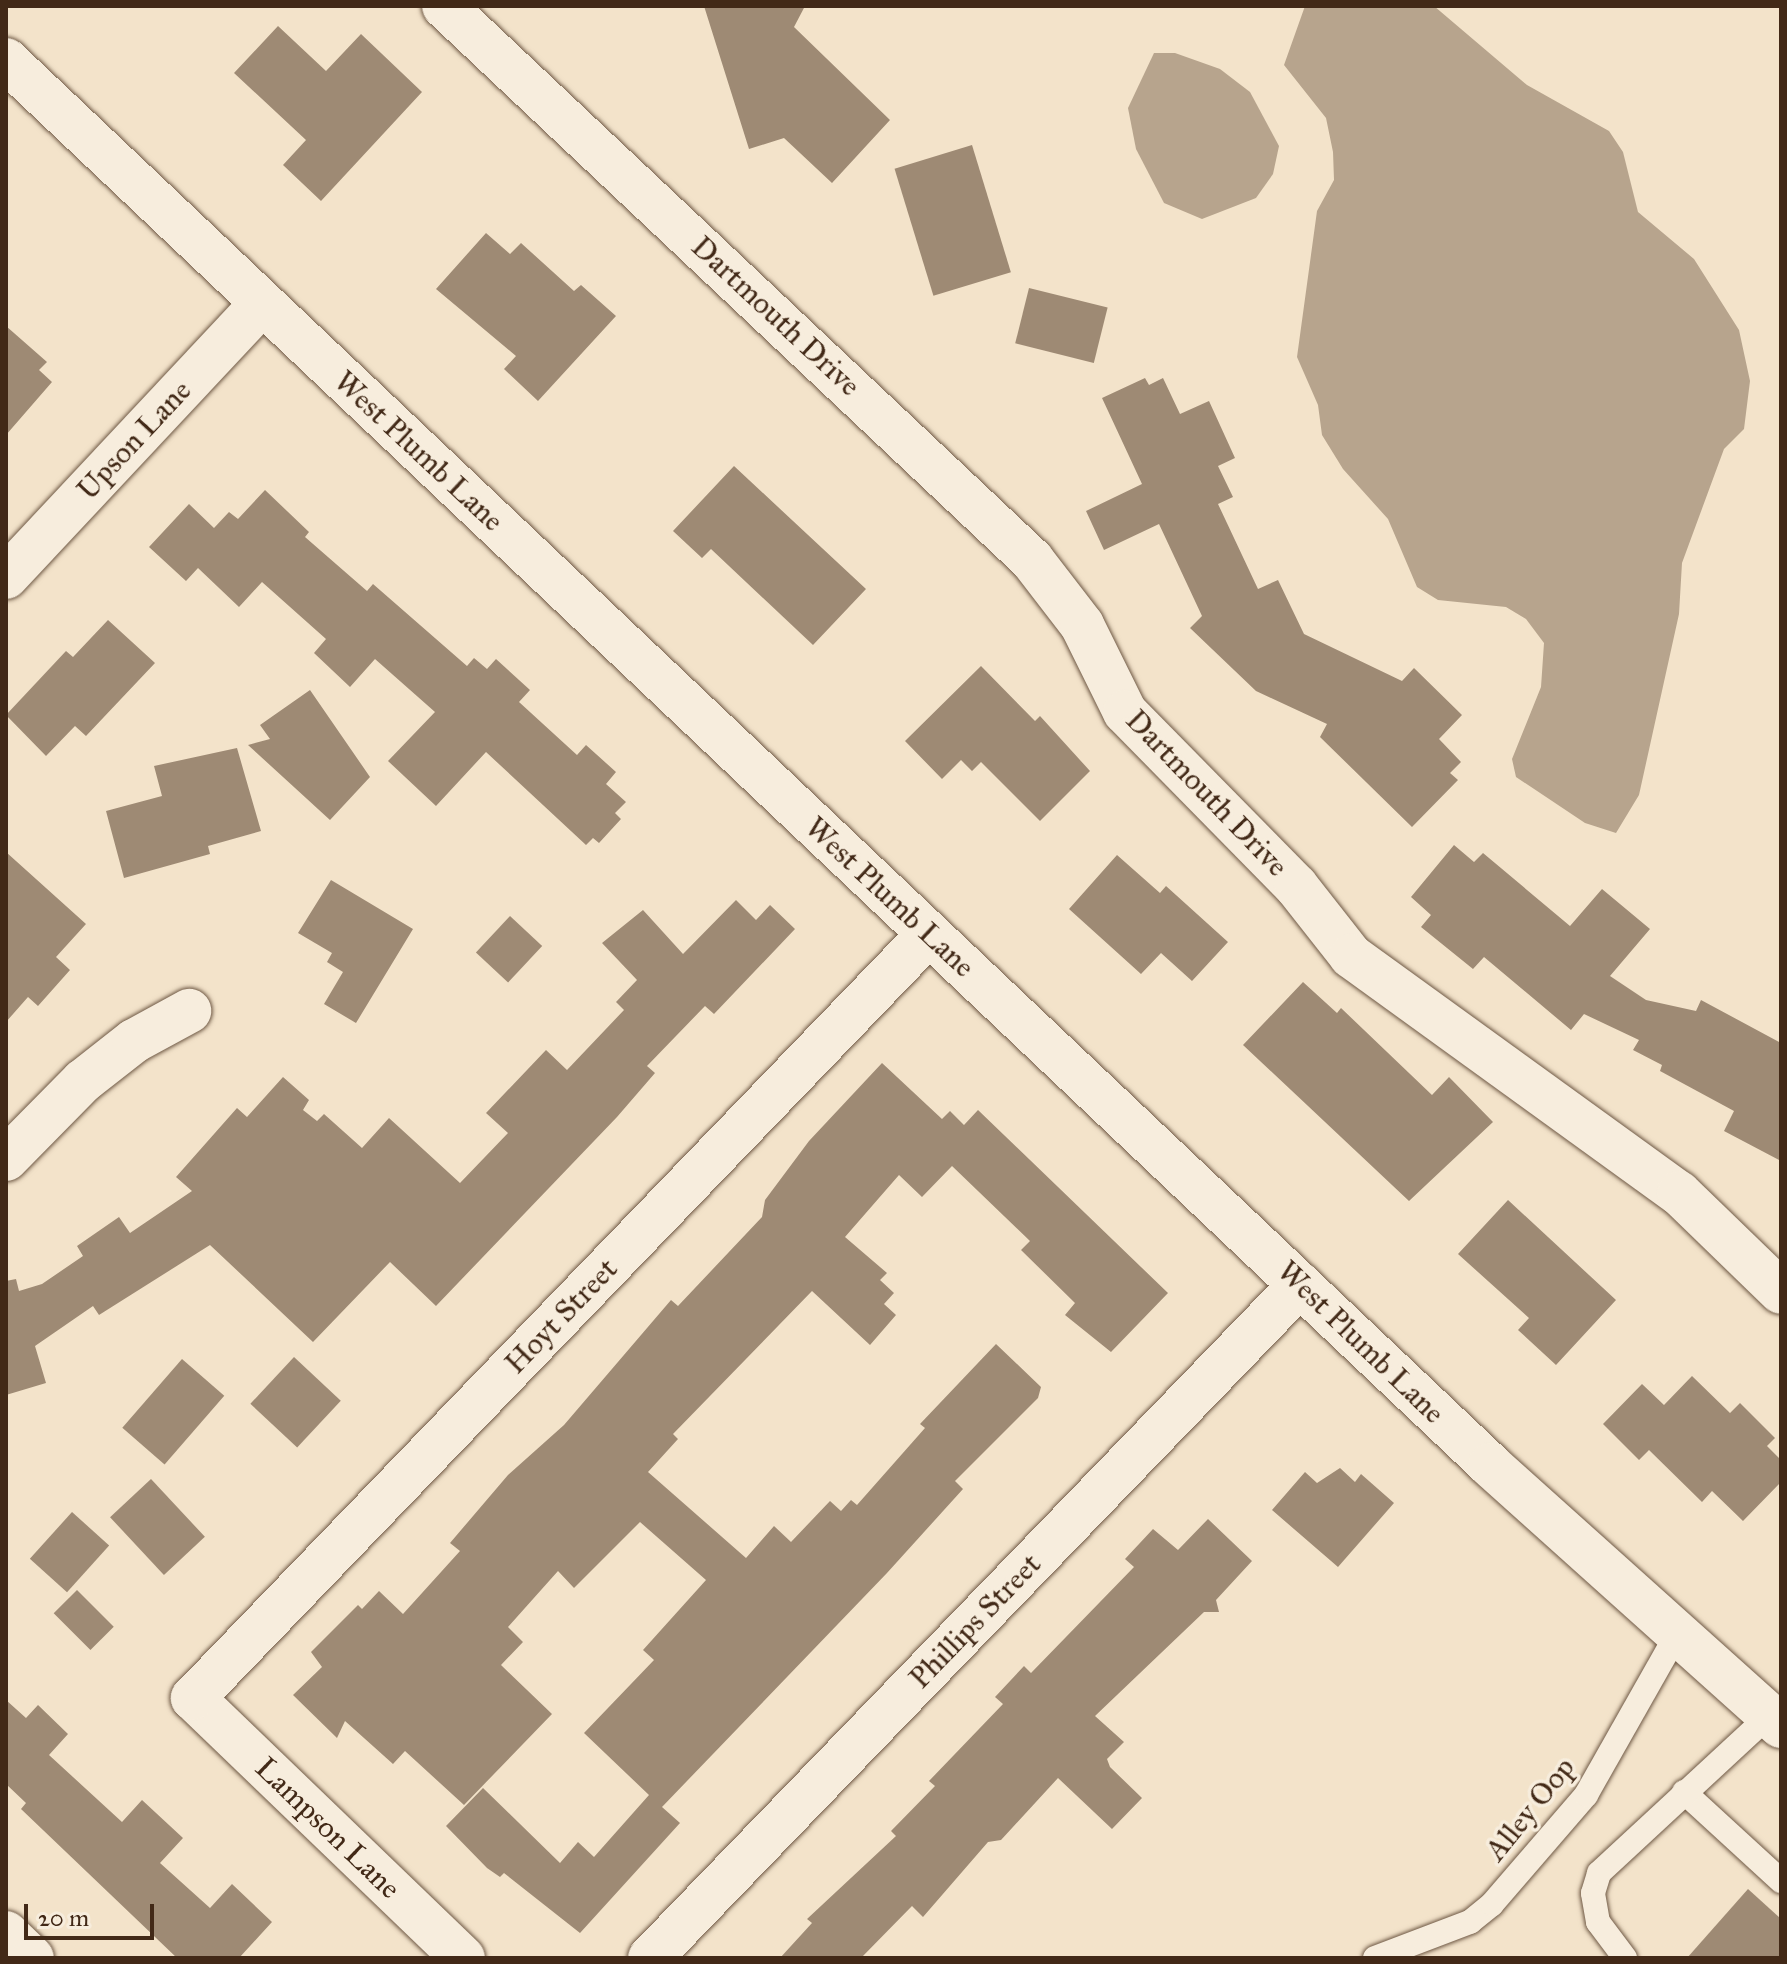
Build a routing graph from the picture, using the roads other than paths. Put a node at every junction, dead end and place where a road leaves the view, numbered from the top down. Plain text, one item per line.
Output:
1 (444, 6) edge
2 (6, 60) edge
3 (262, 303) junction
4 (6, 577) edge
5 (929, 934) junction
6 (189, 1011) dead end
7 (6, 1159) edge
8 (1300, 1285) junction
9 (1781, 1292) edge
10 (1676, 1636) junction
11 (193, 1698) joint
12 (1777, 1715) edge
13 (1684, 1792) junction
14 (1781, 1881) edge
15 (6, 1933) edge
16 (32, 1958) edge
17 (463, 1958) edge
18 (650, 1958) edge
19 (1375, 1958) edge
20 (1625, 1958) edge

1 - 9 street, Dartmouth Drive
2 - 3 street, West Plumb Lane
3 - 4 street, Upson Lane
3 - 5 street, West Plumb Lane
5 - 8 street, West Plumb Lane
5 - 11 street, Hoyt Street
6 - 7 street
8 - 10 street, West Plumb Lane
8 - 18 street, Phillips Street
10 - 12 street, West Plumb Lane
10 - 19 lane, Alley Oop
11 - 17 street, Lampson Lane
12 - 13 lane
13 - 14 lane
13 - 20 lane
15 - 16 street

